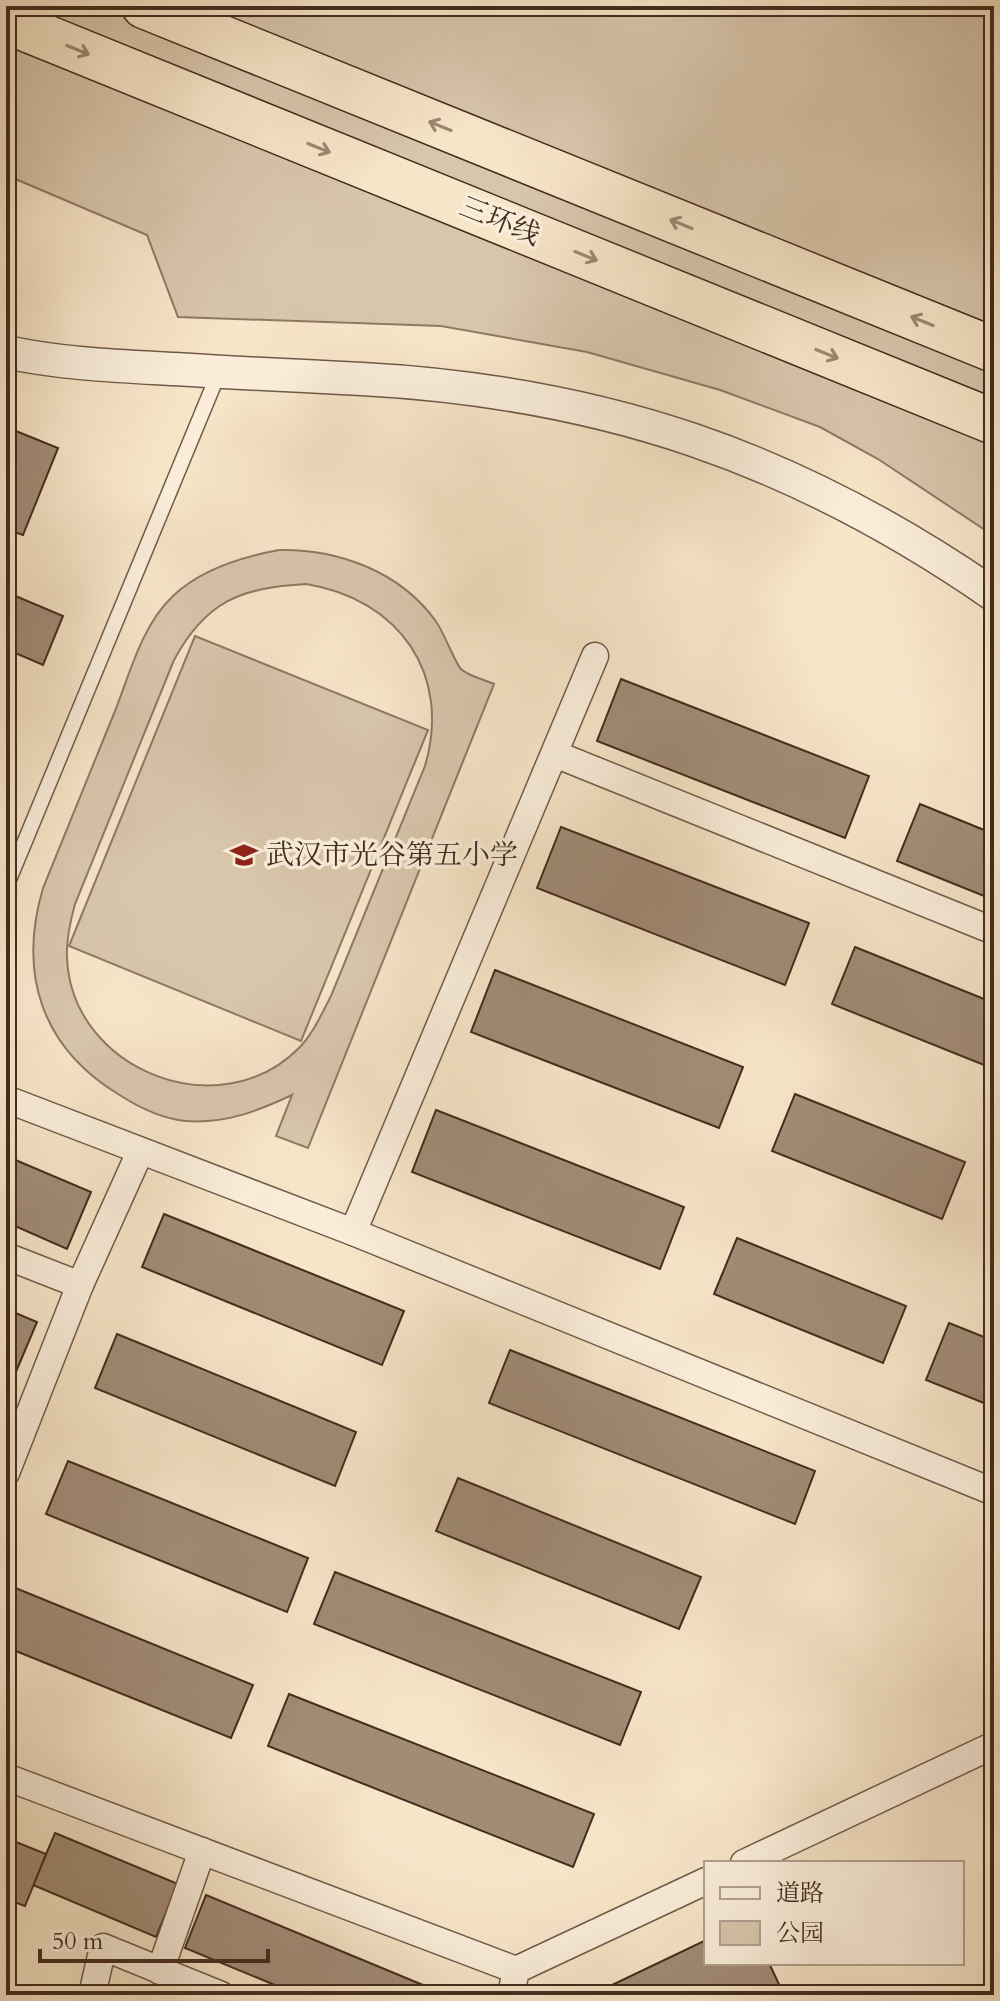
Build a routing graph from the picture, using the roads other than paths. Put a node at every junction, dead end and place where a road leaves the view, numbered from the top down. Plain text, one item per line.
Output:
1 (144, 6) edge
2 (6, 21) edge
3 (994, 350) edge
4 (6, 352) edge
5 (219, 372) junction
6 (994, 422) edge
7 (994, 595) edge
8 (595, 656) dead end
9 (555, 754) junction
10 (6, 887) edge
11 (994, 931) edge
12 (6, 1099) edge
13 (140, 1152) junction
14 (353, 1232) junction
15 (6, 1256) edge
16 (80, 1285) junction
17 (15, 1425) edge
18 (6, 1473) edge
19 (994, 1492) edge
20 (994, 1745) edge
21 (6, 1777) edge
22 (202, 1851) junction
23 (748, 1861) edge
24 (704, 1882) edge
25 (160, 1971) junction
26 (513, 1982) edge
27 (92, 1995) edge
28 (221, 1995) edge

3 -> 1 highway
2 -> 6 highway, 三环线
4 - 5 street
5 - 7 street
5 - 10 lane
8 - 9 street
9 - 11 street
9 - 14 street
12 - 13 street
13 - 14 street
13 - 16 street
14 - 19 street
15 - 16 street
16 - 17 street
17 - 18 street
20 - 23 street
21 - 22 street
22 - 25 street
22 - 26 street
24 - 26 street
25 - 27 street
25 - 28 street

